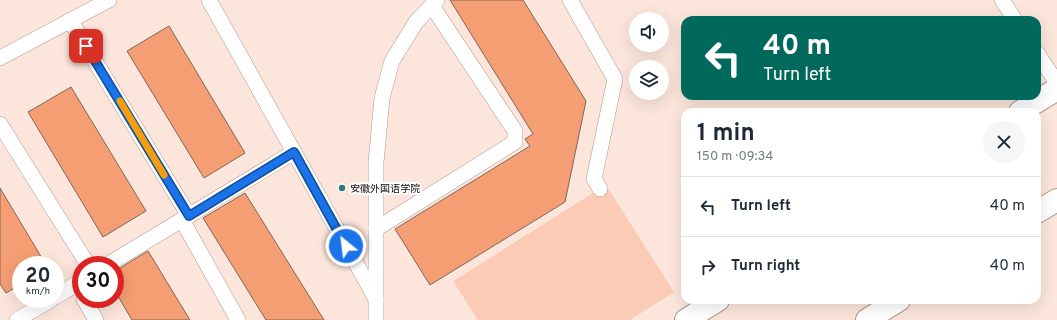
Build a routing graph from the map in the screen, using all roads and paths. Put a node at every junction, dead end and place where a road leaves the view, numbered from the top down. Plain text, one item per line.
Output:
1 (109, 0) edge
2 (209, 0) edge
3 (570, 0) edge
4 (1002, 0) edge
5 (434, 3) edge
6 (1012, 16) edge
7 (70, 20) junction
8 (0, 58) edge
9 (1041, 59) edge
10 (1057, 83) edge
11 (1057, 89) edge
12 (1041, 99) edge
13 (1039, 100) edge
14 (1026, 108) edge
15 (0, 124) edge
16 (294, 152) junction
17 (600, 189) dead end
18 (1057, 200) edge
19 (1041, 210) edge
20 (186, 218) junction
21 (376, 229) junction
22 (82, 256) edge
23 (123, 256) edge
24 (376, 299) junction
25 (712, 304) edge
26 (893, 304) edge
27 (37, 308) edge
28 (89, 308) edge
29 (17, 320) edge
30 (96, 320) edge
31 (238, 320) edge
32 (376, 320) edge
33 (686, 320) edge
34 (867, 320) edge

1 - 7 street
2 - 16 street
3 - 17 street
4 - 6 street
5 - 21 street
5 - 21 street
7 - 8 street
7 - 20 street
9 - 10 street
11 - 12 main road
13 - 14 main road
15 - 22 street
16 - 20 street
16 - 24 street
18 - 19 main road
20 - 23 street
20 - 31 street
21 - 24 street
24 - 32 street
25 - 33 main road
26 - 34 main road
27 - 29 street
28 - 30 street

